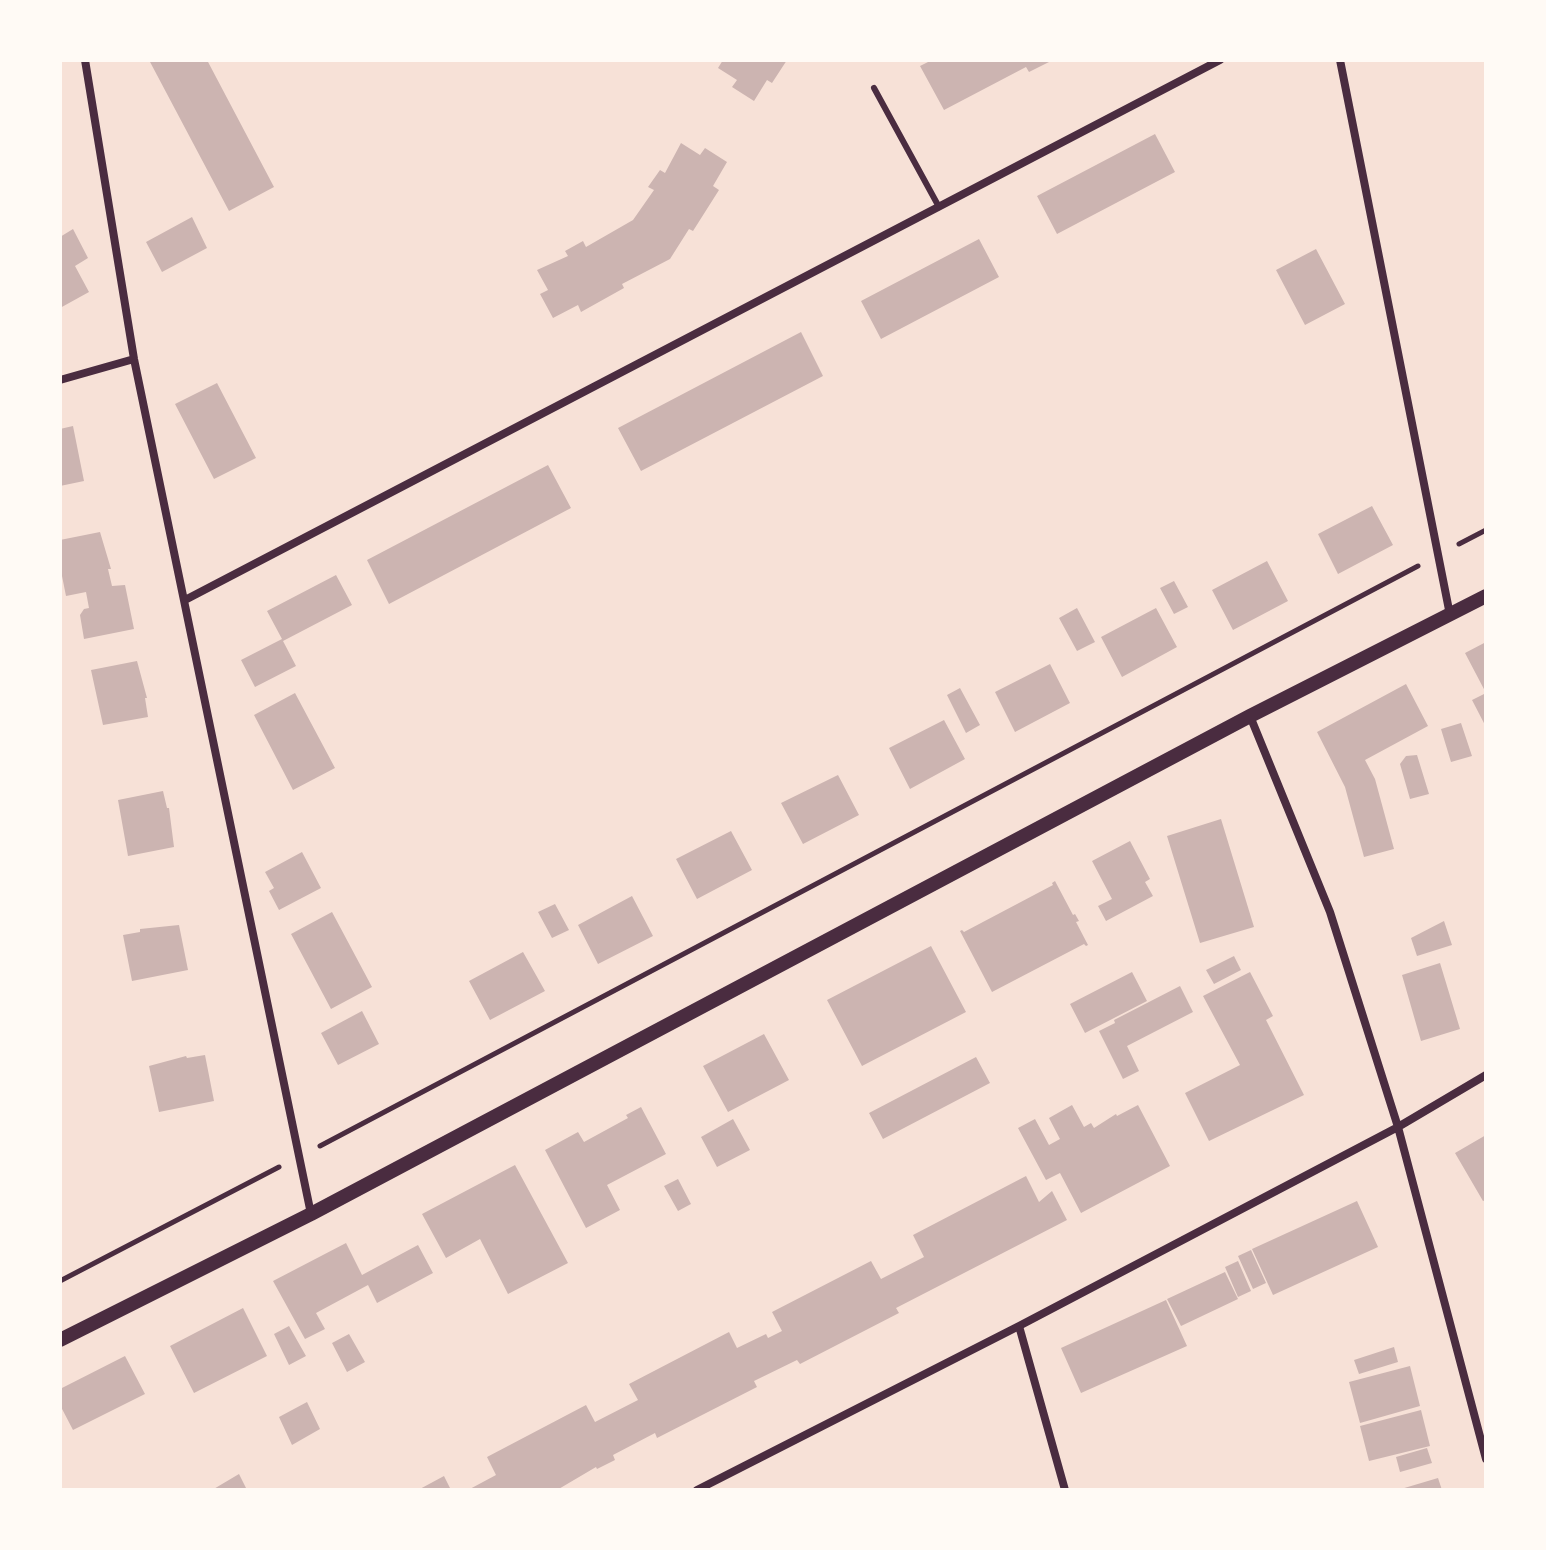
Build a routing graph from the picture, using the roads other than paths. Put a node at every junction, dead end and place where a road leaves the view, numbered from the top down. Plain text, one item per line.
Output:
1 (85, 60) edge
2 (1220, 60) edge
3 (1340, 60) edge
4 (874, 88) dead end
5 (939, 207) junction
6 (134, 359) junction
7 (60, 380) edge
8 (1486, 596) edge
9 (185, 600) junction
10 (1450, 615) junction
11 (1250, 716) junction
12 (1486, 1075) edge
13 (1398, 1127) junction
14 (311, 1214) junction
15 (1019, 1326) junction
16 (60, 1340) edge
17 (1485, 1454) edge
18 (697, 1490) edge
19 (1065, 1490) edge

1 - 6 street
2 - 5 street
3 - 10 street
4 - 5 lane
5 - 9 street
6 - 7 street
6 - 9 street
8 - 10 street
9 - 14 street
10 - 11 street
11 - 13 street
11 - 14 street
12 - 13 street
13 - 15 street
13 - 17 street
14 - 16 street
15 - 18 street
15 - 19 street

